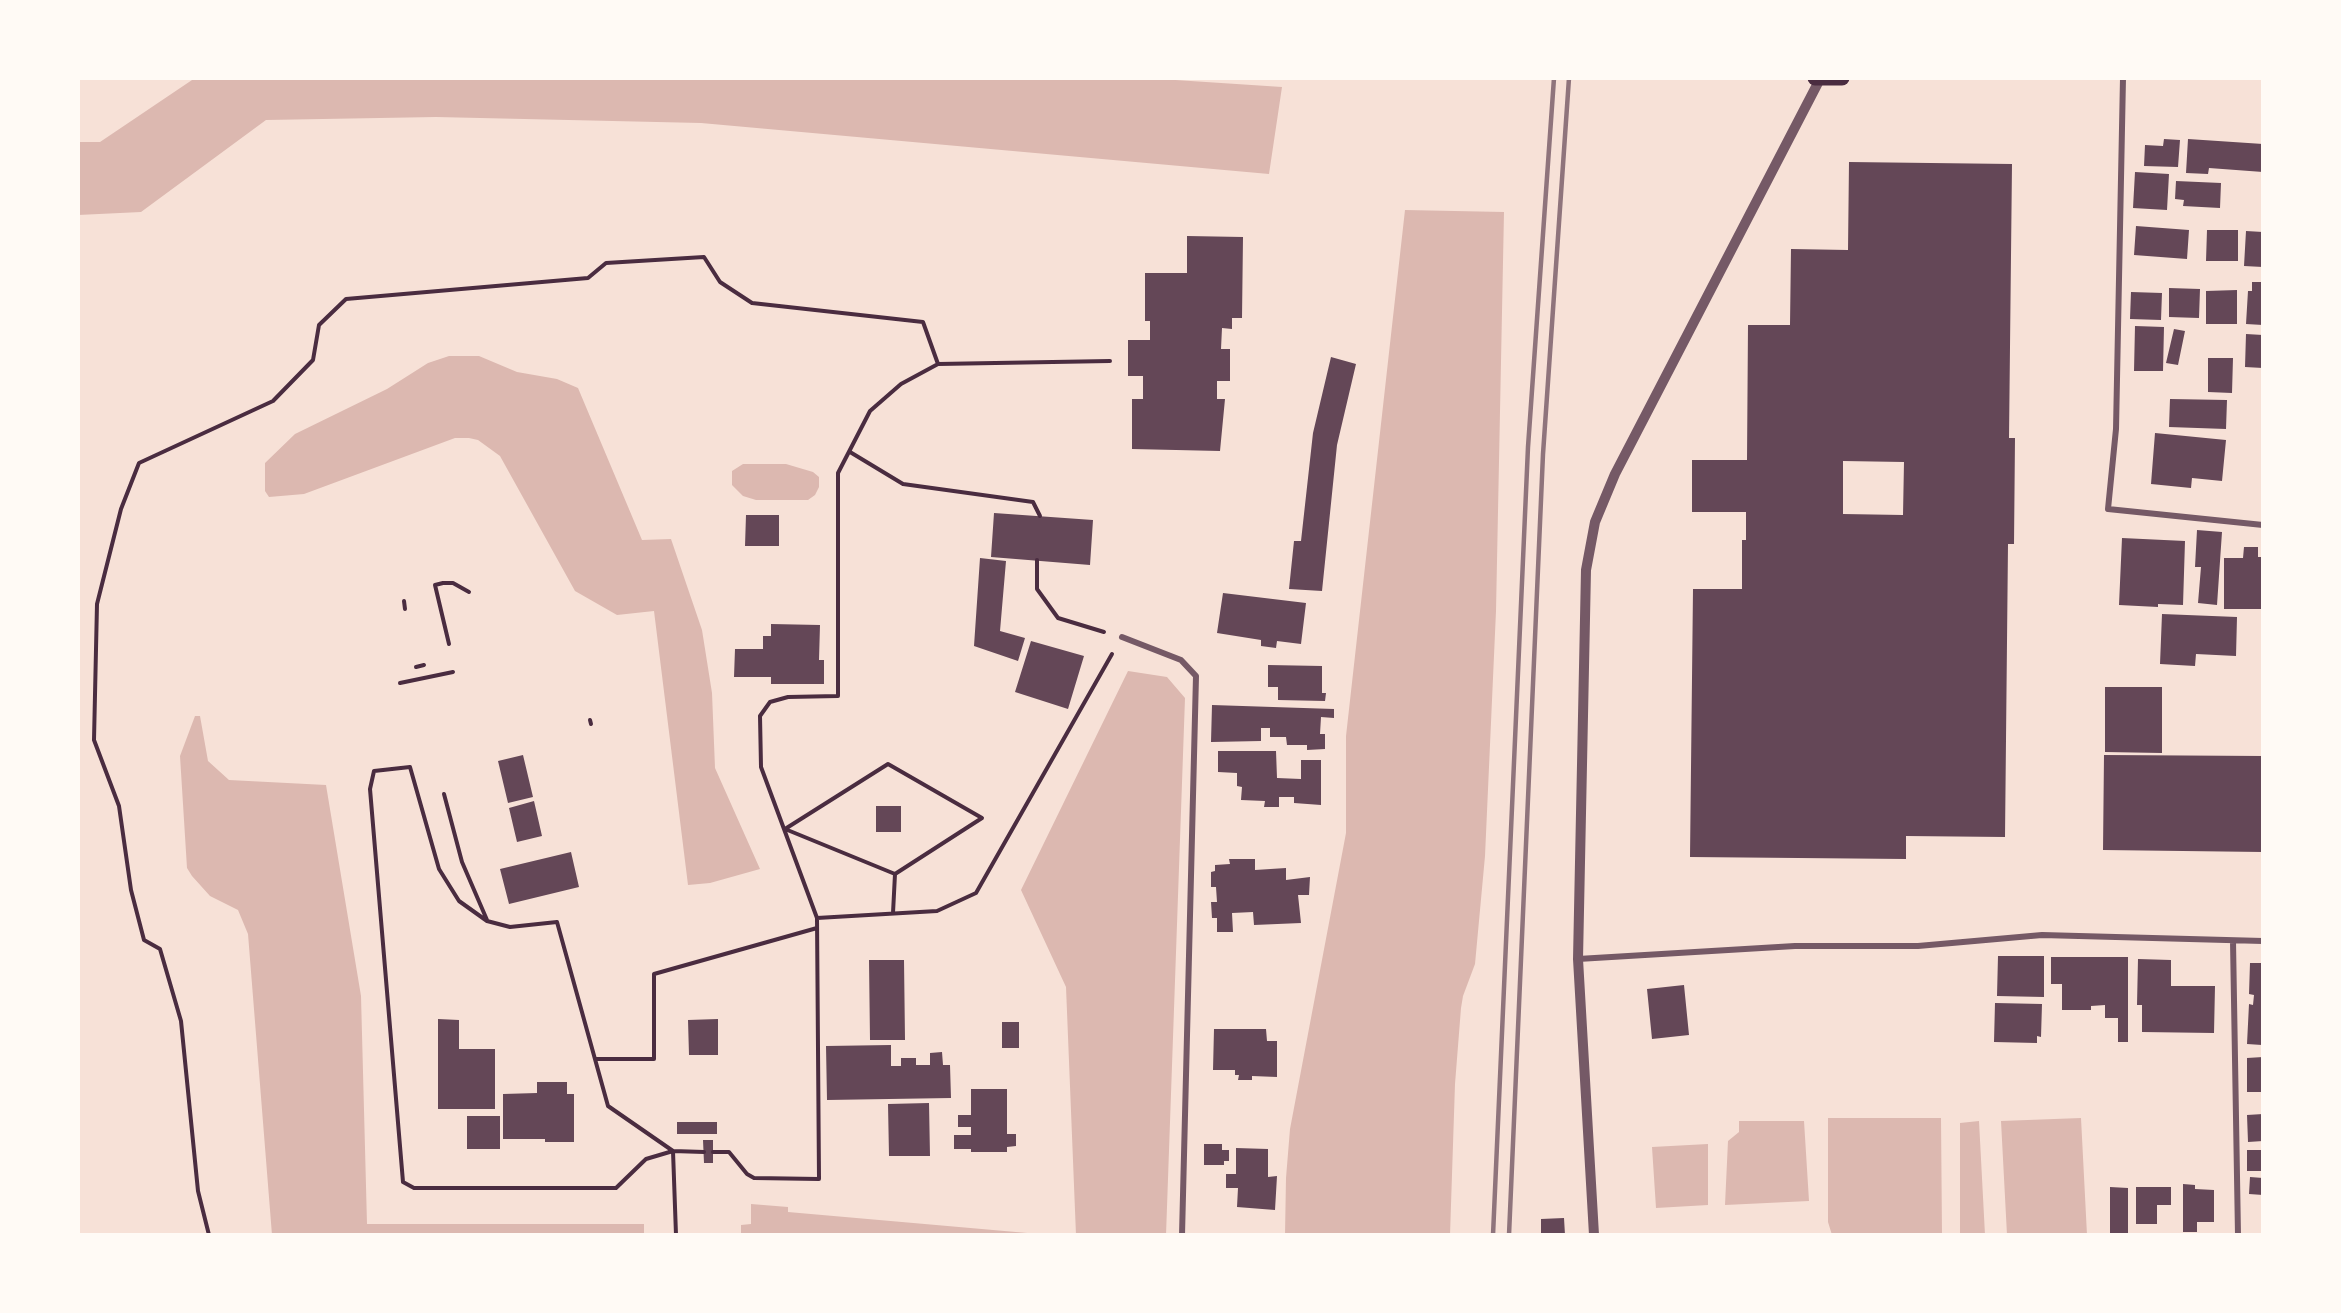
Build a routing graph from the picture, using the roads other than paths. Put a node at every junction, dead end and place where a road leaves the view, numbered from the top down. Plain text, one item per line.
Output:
1 (1819, 78) edge
2 (1842, 78) edge
3 (2123, 78) edge
4 (2263, 525) edge
5 (1122, 637) road end
6 (2233, 941) junction
7 (2263, 941) edge
8 (1578, 959) junction
9 (1182, 1235) edge
10 (1594, 1235) edge
11 (2238, 1235) edge

1 - 2 main road
1 - 8 street
3 - 4 street
5 - 9 street
6 - 7 street
6 - 8 street
6 - 11 street
8 - 10 street

